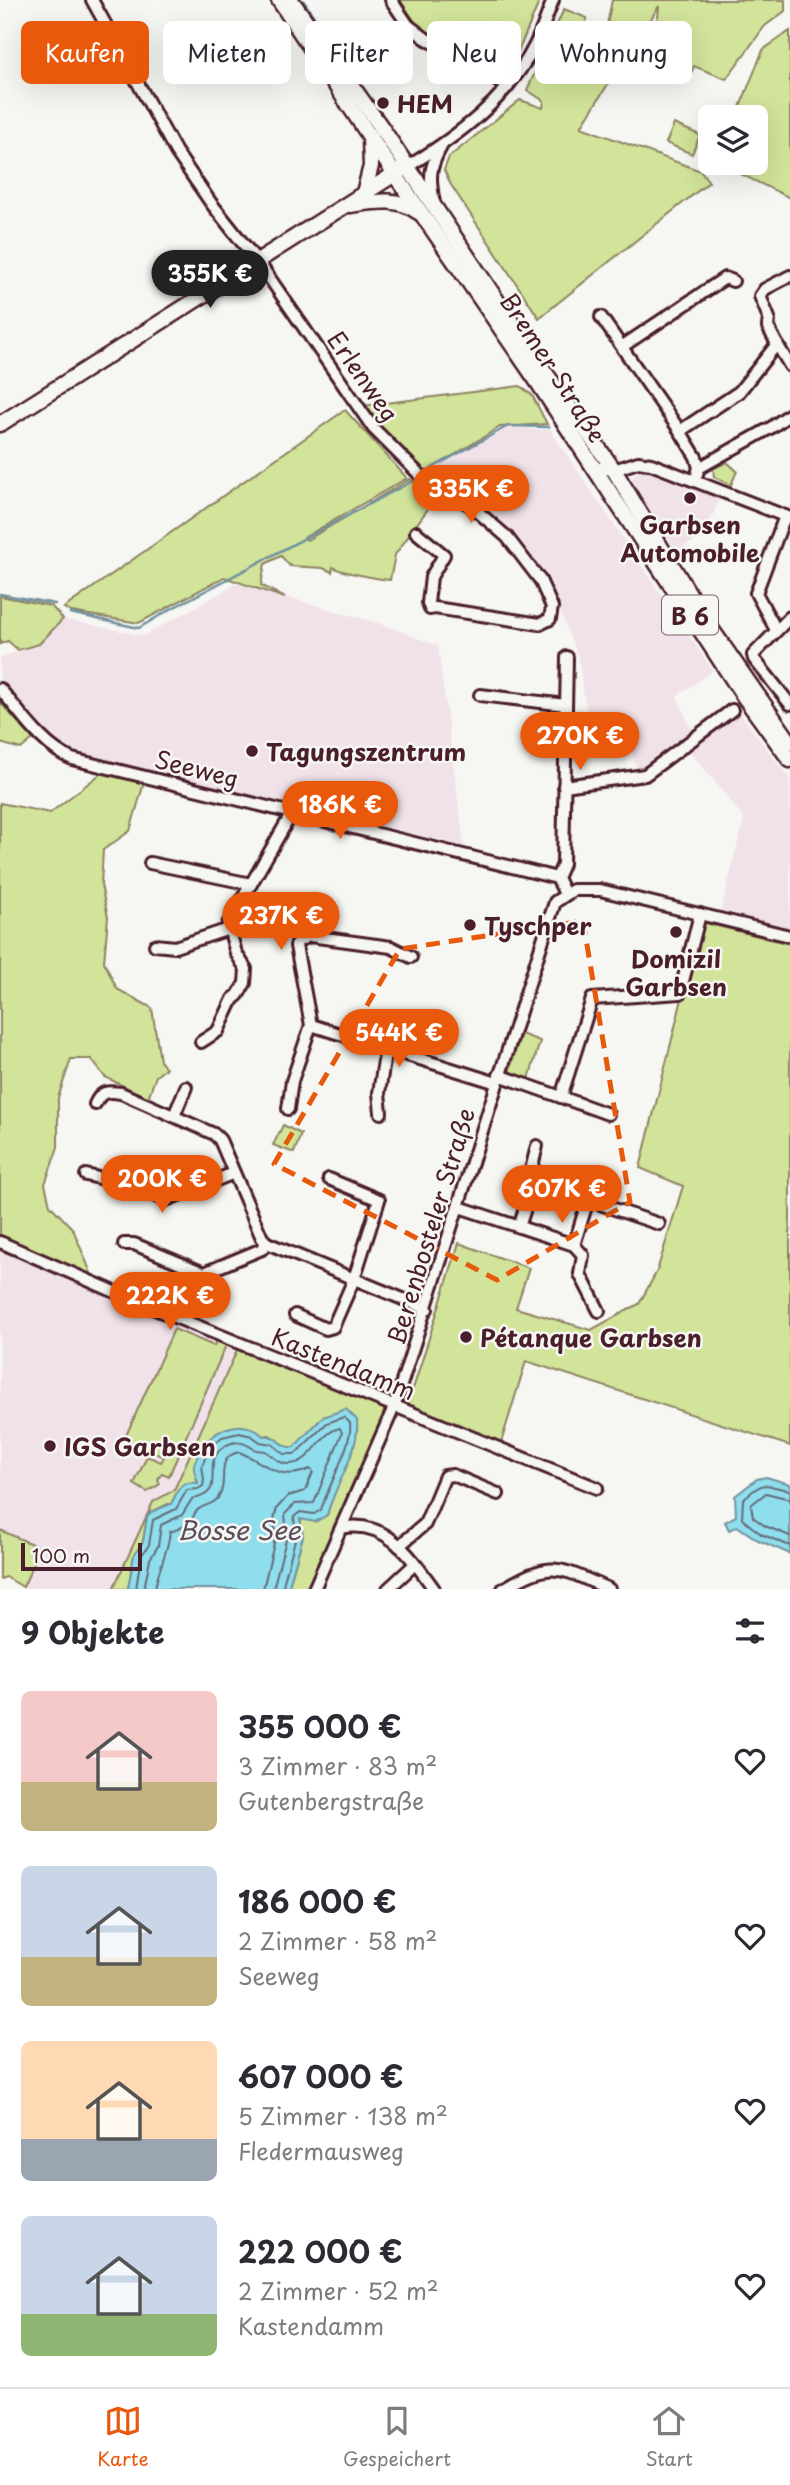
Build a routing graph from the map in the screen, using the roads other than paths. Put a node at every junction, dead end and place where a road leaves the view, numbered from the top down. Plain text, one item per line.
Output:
1 (92, 0) edge
2 (279, 0) edge
3 (291, 0) edge
4 (391, 0) edge
5 (553, 0) edge
6 (508, 87) junction
7 (370, 136) junction
8 (444, 143) junction
9 (401, 170) junction
10 (364, 193) junction
11 (434, 205) junction
12 (345, 206) junction
13 (423, 216) junction
14 (257, 261) junction
15 (790, 275) edge
16 (733, 281) dead end
17 (601, 317) dead end
18 (777, 344) junction
19 (623, 346) junction
20 (790, 366) edge
21 (790, 414) edge
22 (0, 424) edge
23 (680, 431) junction
24 (592, 467) junction
25 (699, 468) junction
26 (614, 470) junction
27 (695, 480) junction
28 (787, 517) edge
29 (416, 532) dead end
30 (790, 617) edge
31 (776, 630) junction
32 (567, 657) dead end
33 (0, 689) edge
34 (480, 695) dead end
35 (790, 704) edge
36 (566, 705) junction
37 (732, 710) dead end
38 (790, 742) edge
39 (790, 761) edge
40 (564, 786) junction
41 (292, 813) junction
42 (149, 863) dead end
43 (556, 878) junction
44 (251, 884) junction
45 (565, 894) junction
46 (700, 914) junction
47 (229, 929) junction
48 (790, 936) edge
49 (155, 945) dead end
50 (411, 957) dead end
51 (311, 1025) junction
52 (201, 1042) dead end
53 (386, 1048) junction
54 (498, 1079) junction
55 (186, 1087) dead end
56 (561, 1097) junction
57 (95, 1104) dead end
58 (288, 1109) dead end
59 (381, 1113) dead end
60 (608, 1114) dead end
61 (174, 1116) junction
62 (537, 1146) dead end
63 (234, 1173) junction
64 (86, 1175) dead end
65 (329, 1179) dead end
66 (459, 1207) junction
67 (659, 1224) dead end
68 (519, 1227) junction
69 (0, 1242) edge
70 (267, 1243) junction
71 (124, 1244) dead end
72 (573, 1245) junction
73 (355, 1279) junction
74 (426, 1309) junction
75 (599, 1311) dead end
76 (295, 1315) dead end
77 (394, 1407) junction
78 (597, 1488) dead end
79 (498, 1494) dead end
80 (351, 1504) junction
81 (364, 1525) junction
82 (341, 1528) junction
83 (400, 1546) junction
84 (415, 1563) junction
85 (314, 1589) edge
86 (388, 1589) edge
87 (434, 1589) edge
88 (503, 1589) edge
89 (609, 1589) edge

1 - 14 street
2 - 7 main road, Bremer Straße / B 6
3 - 9 main road, Bremer Straße / B 6
4 - 6 street
5 - 6 street
6 - 8 street
7 - 9 main road, Bremer Straße / B 6
7 - 10 main road
8 - 9 street
8 - 11 street
9 - 10 main road
9 - 11 main road, Bremer Straße / B 6
9 - 13 main road, Bremer Straße / B 6
10 - 12 main road
11 - 26 main road, Bremer Straße / B 6
12 - 13 main road
12 - 14 main road
13 - 24 main road, Bremer Straße / B 6
14 - 22 main road
14 - 29 street, Erlenweg
15 - 18 street
16 - 19 street
17 - 19 street
18 - 20 street
18 - 23 street
19 - 23 street
21 - 25 street
23 - 25 street
24 - 26 street
24 - 39 main road, Bremer Straße / B 6
25 - 27 street
26 - 27 street
26 - 38 main road, Bremer Straße / B 6
27 - 28 street
28 - 31 street
30 - 31 street
31 - 35 street
32 - 36 street
33 - 41 street, Seeweg
34 - 36 street
36 - 40 street
37 - 40 street
40 - 43 street
41 - 43 street, Seeweg
41 - 44 street
42 - 44 street
43 - 45 street
44 - 47 street
45 - 46 street
45 - 54 street, Berenbosteler Straße
46 - 48 street
46 - 56 street
47 - 49 street
47 - 52 street
50 - 51 street
51 - 53 street
51 - 58 street
53 - 54 street
53 - 59 street
54 - 56 street
54 - 66 street, Berenbosteler Straße
55 - 61 street
56 - 60 street
57 - 61 street
61 - 63 street
62 - 68 street
63 - 64 street
63 - 70 street
65 - 73 street
66 - 68 street
66 - 74 street, Berenbosteler Straße
67 - 72 street
68 - 72 street
69 - 77 street, Kastendamm
70 - 71 street
70 - 73 street
72 - 75 street
73 - 74 street
73 - 76 street
74 - 77 street, Berenbosteler Straße
77 - 78 street, Kastendamm
77 - 80 street, Berenbosteler Straße
79 - 83 street
80 - 81 street
80 - 82 street, Berenbosteler Straße
81 - 82 street
81 - 83 street
82 - 85 street, Berenbosteler Straße
83 - 84 street
84 - 86 street
84 - 87 street
88 - 89 street

